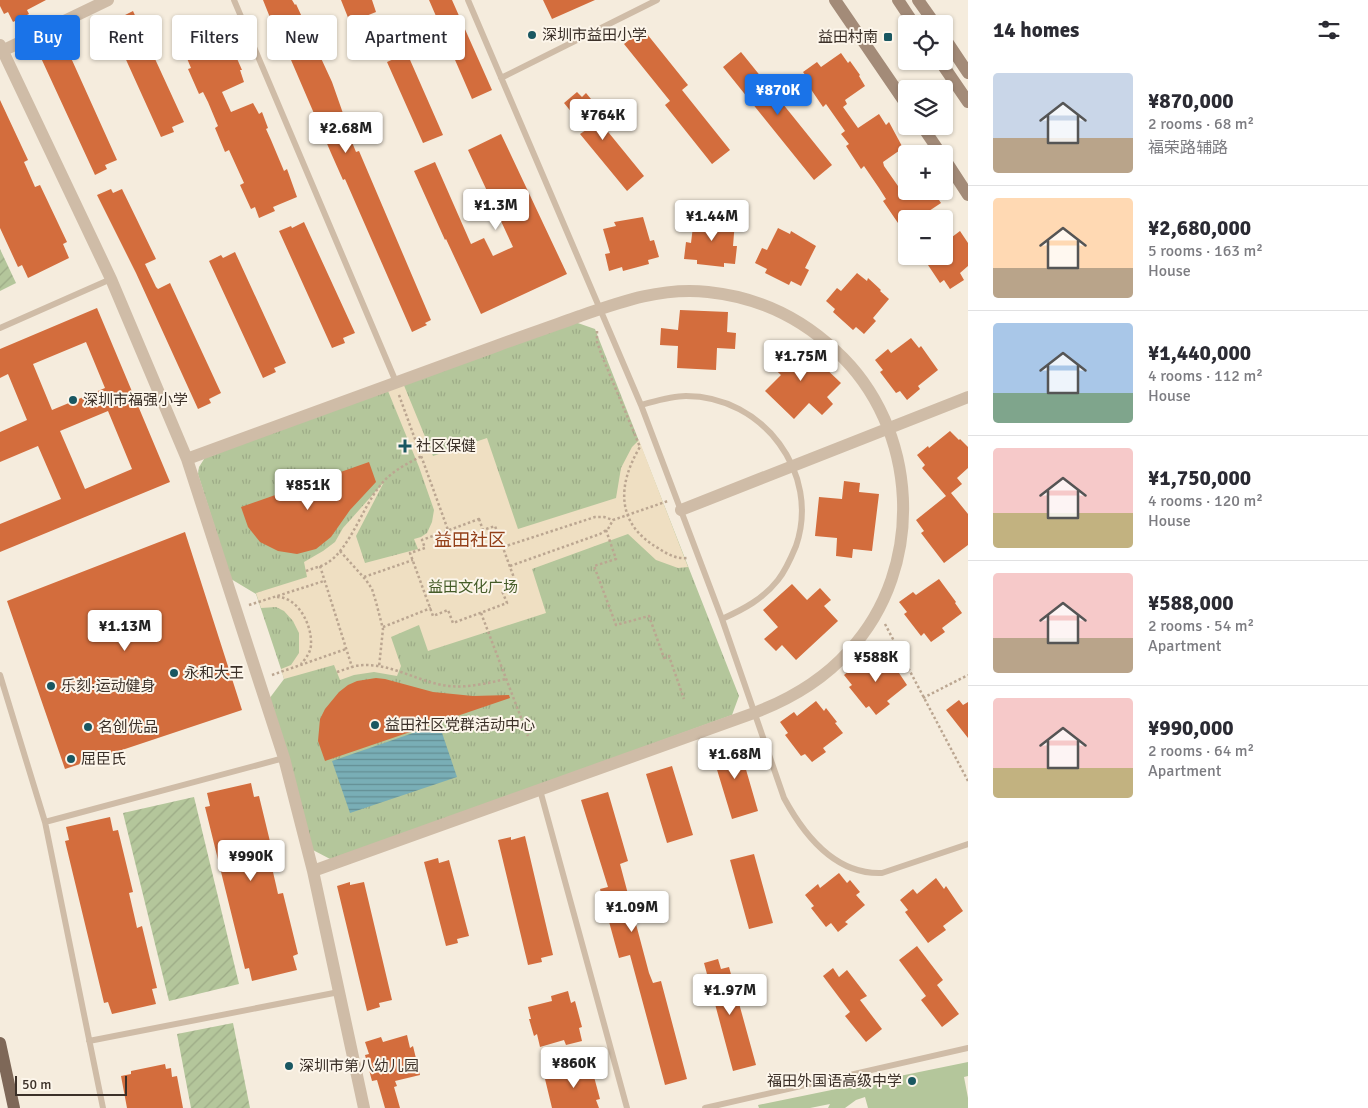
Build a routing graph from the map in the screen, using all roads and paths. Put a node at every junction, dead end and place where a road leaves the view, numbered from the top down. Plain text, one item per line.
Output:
1 (108, 0) edge
2 (234, 0) edge
3 (468, 0) edge
4 (657, 0) edge
5 (835, 0) edge
6 (898, 0) edge
7 (918, 0) edge
8 (908, 15) edge
9 (929, 15) edge
10 (1, 49) edge
11 (953, 50) edge
12 (946, 70) edge
13 (968, 72) edge
14 (501, 78) junction
15 (898, 92) edge
16 (968, 102) edge
17 (953, 172) edge
18 (968, 195) edge
19 (111, 279) junction
20 (600, 309) junction
21 (0, 328) edge
22 (597, 331) dead end
23 (395, 382) junction
24 (968, 398) edge
25 (642, 405) junction
26 (889, 429) junction
27 (422, 456) junction
28 (187, 460) junction
29 (793, 466) junction
30 (679, 504) junction
31 (628, 516) junction
32 (613, 520) junction
33 (448, 530) junction
34 (606, 530) junction
35 (502, 547) junction
36 (340, 551) junction
37 (698, 556) junction
38 (413, 560) junction
39 (320, 566) junction
40 (510, 566) junction
41 (306, 570) dead end
42 (364, 577) junction
43 (324, 581) junction
44 (275, 597) junction
45 (431, 608) junction
46 (236, 610) junction
47 (878, 610) junction
48 (481, 613) junction
49 (722, 619) junction
50 (383, 627) junction
51 (346, 649) junction
52 (300, 665) junction
53 (352, 667) junction
54 (379, 667) junction
55 (337, 672) dead end
56 (0, 675) edge
57 (968, 675) edge
58 (506, 679) junction
59 (258, 680) junction
60 (923, 698) junction
61 (684, 699) dead end
62 (754, 713) junction
63 (528, 736) dead end
64 (284, 758) junction
65 (968, 781) edge
66 (540, 790) junction
67 (45, 822) junction
68 (968, 844) edge
69 (313, 871) junction
70 (339, 992) junction
71 (89, 1041) junction
72 (0, 1043) edge
73 (968, 1048) edge
74 (14, 1108) edge
75 (103, 1108) edge
76 (364, 1108) edge
77 (627, 1108) edge
78 (704, 1108) edge

1 - 10 street
2 - 23 lane
3 - 14 lane
4 - 14 lane
5 - 15 street
6 - 8 street
7 - 9 street
10 - 19 street
11 - 13 street
12 - 16 street
14 - 20 lane
17 - 18 street
19 - 21 lane
19 - 28 street
20 - 23 street
20 - 25 lane
20 - 26 street
22 - 31 path
23 - 27 path
23 - 28 street
24 - 26 street
25 - 29 lane
25 - 30 lane
26 - 29 street
26 - 47 street
27 - 33 path
27 - 36 path
28 - 46 street
29 - 30 street
29 - 49 lane
30 - 31 path
30 - 37 lane
31 - 32 path
31 - 37 path
32 - 34 path
32 - 35 path
33 - 35 path
33 - 38 path
34 - 40 path
34 - 61 path
35 - 40 path
36 - 39 path
36 - 42 path
37 - 49 lane
38 - 42 path
38 - 45 path
39 - 41 path
39 - 43 path
40 - 48 path
42 - 50 path
43 - 44 path
43 - 51 path
44 - 46 path
44 - 52 path
45 - 48 path
45 - 50 path
46 - 59 street
47 - 60 path
47 - 62 street
48 - 58 path
49 - 62 lane
50 - 54 path
51 - 52 path
51 - 53 path
52 - 59 path
53 - 54 path
53 - 55 path
54 - 58 path
56 - 67 lane
57 - 60 path
58 - 63 path
59 - 64 street
60 - 65 path
62 - 66 street
62 - 68 lane
64 - 67 lane
64 - 69 street
66 - 69 street
66 - 77 lane
67 - 71 lane
69 - 70 street
70 - 71 lane
70 - 76 street
71 - 75 lane
72 - 74 main road
73 - 78 lane

